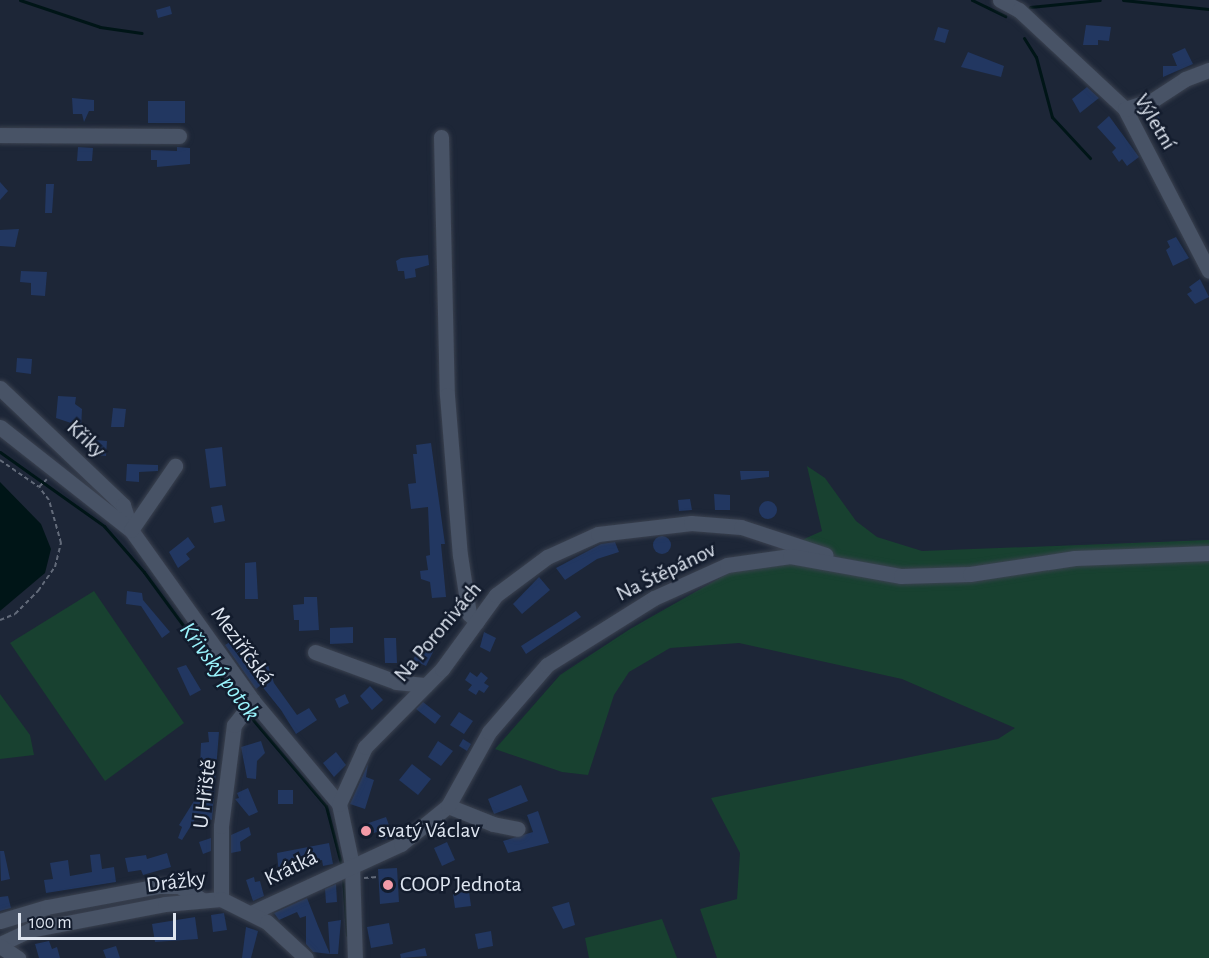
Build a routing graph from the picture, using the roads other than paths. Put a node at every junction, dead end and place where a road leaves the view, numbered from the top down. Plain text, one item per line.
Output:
1 (1000, 0) edge
2 (1209, 70) edge
3 (1125, 109) junction
4 (0, 135) edge
5 (179, 136) dead end
6 (441, 137) dead end
7 (1209, 271) edge
8 (0, 388) edge
9 (0, 427) edge
10 (176, 466) dead end
11 (130, 530) junction
12 (1209, 553) edge
13 (856, 566) junction
14 (477, 622) junction
15 (315, 652) dead end
16 (426, 685) junction
17 (248, 708) junction
18 (339, 804) junction
19 (448, 806) junction
20 (518, 829) dead end
21 (349, 870) junction
22 (221, 899) junction
23 (202, 900) junction
24 (250, 913) junction
25 (0, 921) edge
26 (0, 945) edge
27 (355, 950) edge
28 (18, 958) edge
29 (306, 958) edge
30 (343, 958) edge

1 - 3 street, Výletní
2 - 3 street
3 - 7 street, Výletní
4 - 5 street
6 - 14 street
8 - 11 street, Křiky
9 - 11 street, Meziříčská
10 - 11 street
11 - 17 street, Meziříčská
12 - 13 street, Na Štěpánov
13 - 14 street, Na Poronivách
13 - 19 street, Na Štěpánov
14 - 16 street, Na Poronivách
15 - 16 street
16 - 18 street, Na Poronivách
17 - 18 street, Meziříčská
17 - 22 street, U Hřiště
18 - 21 street, Meziříčská
19 - 20 street
19 - 21 street, Na Štěpánov
21 - 24 street, Krátká
21 - 27 street, Meziříčská
22 - 23 street, Drážky
22 - 24 street, Drážky
23 - 25 street
23 - 26 street, Drážky
24 - 29 street, Drážky
26 - 28 street
27 - 30 street

